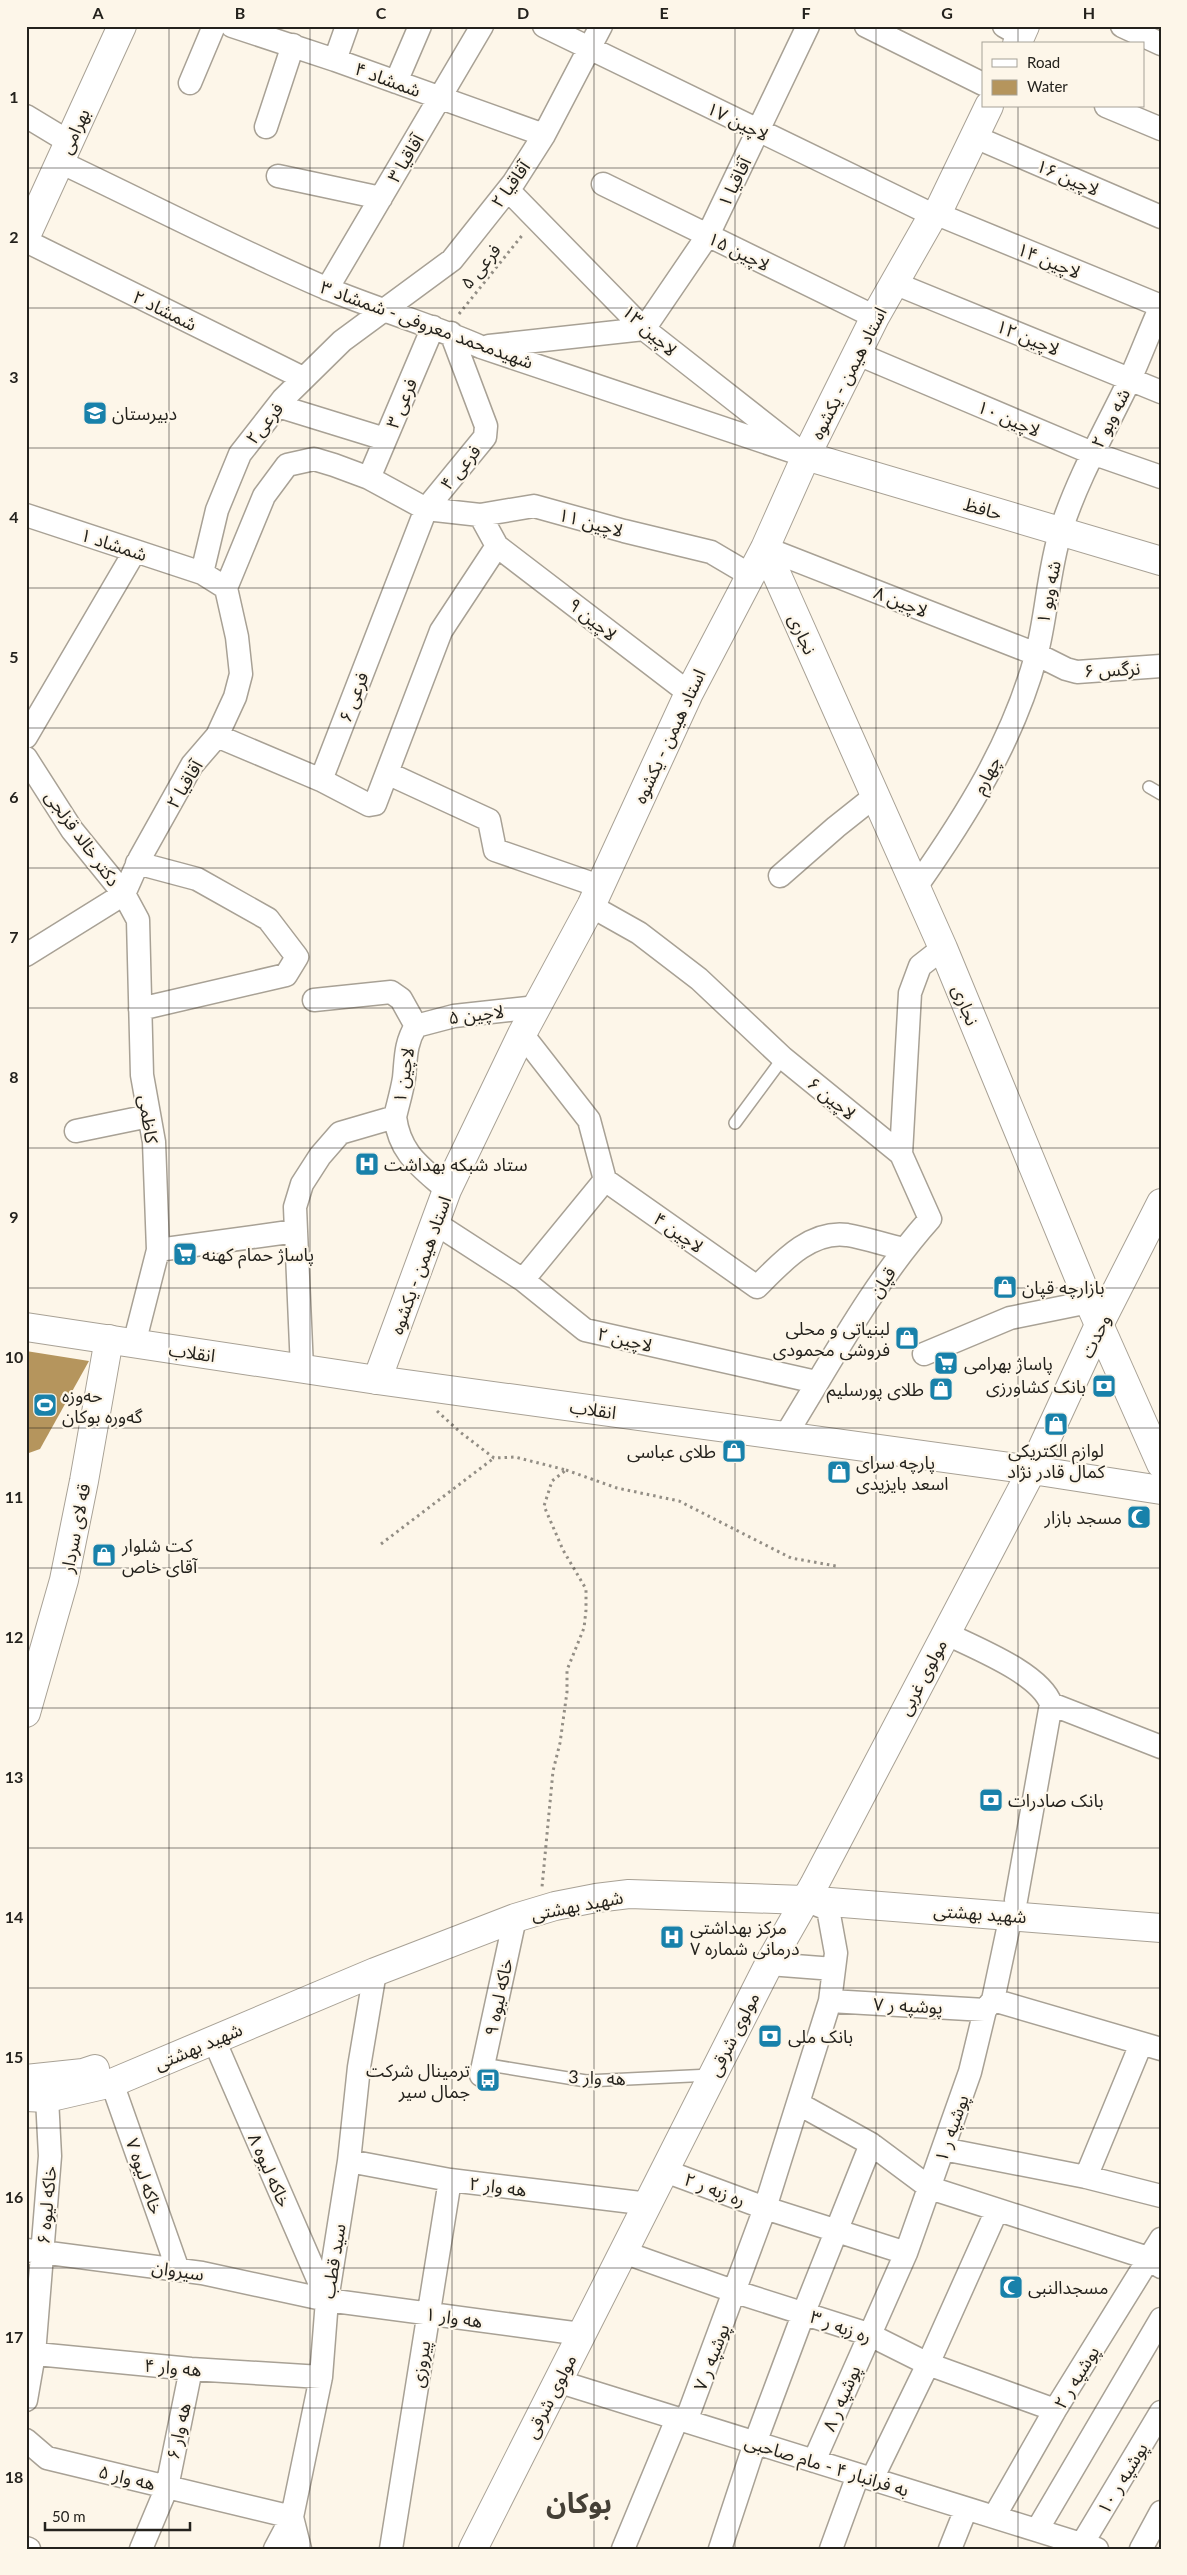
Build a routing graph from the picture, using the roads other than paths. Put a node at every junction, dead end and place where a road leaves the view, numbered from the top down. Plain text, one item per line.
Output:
1 (214, 26) edge
2 (232, 26) edge
3 (347, 26) edge
4 (420, 26) edge
5 (482, 26) edge
6 (544, 26) edge
7 (601, 26) edge
8 (808, 26) edge
9 (866, 26) edge
10 (1122, 26) edge
11 (117, 28) edge
12 (1159, 38) edge
13 (293, 45) junction
14 (590, 49) junction
15 (335, 60) junction
16 (396, 82) junction
17 (190, 83) dead end
18 (982, 84) edge
19 (442, 98) junction
20 (988, 108) edge
21 (1111, 108) edge
22 (26, 116) edge
23 (266, 127) dead end
24 (1161, 129) edge
25 (759, 131) junction
26 (544, 135) junction
27 (974, 137) junction
28 (64, 152) junction
29 (278, 176) dead end
30 (604, 184) dead end
31 (508, 190) junction
32 (381, 198) junction
33 (935, 214) junction
34 (1161, 217) edge
35 (708, 235) junction
36 (26, 236) edge
37 (26, 241) edge
38 (894, 283) junction
39 (327, 289) junction
40 (1161, 306) edge
41 (383, 311) junction
42 (875, 317) junction
43 (644, 329) junction
44 (443, 331) junction
45 (481, 347) junction
46 (858, 354) junction
47 (304, 378) junction
48 (1130, 378) junction
49 (1161, 392) edge
50 (278, 406) junction
51 (385, 439) junction
52 (1092, 453) junction
53 (806, 456) junction
54 (1161, 477) edge
55 (369, 478) junction
56 (426, 509) junction
57 (480, 515) junction
58 (27, 517) edge
59 (1061, 531) junction
60 (496, 546) junction
61 (765, 548) junction
62 (135, 551) junction
63 (1161, 561) edge
64 (202, 573) junction
65 (750, 575) junction
66 (226, 588) junction
67 (1036, 654) junction
68 (1161, 666) edge
69 (689, 692) junction
70 (217, 736) junction
71 (26, 737) edge
72 (26, 758) edge
73 (387, 773) junction
74 (321, 780) junction
75 (1149, 787) dead end
76 (1161, 794) edge
77 (875, 796) junction
78 (137, 863) junction
79 (780, 876) dead end
80 (916, 886) junction
81 (124, 894) junction
82 (595, 896) junction
83 (943, 948) junction
84 (26, 955) edge
85 (314, 1000) dead end
86 (537, 1007) junction
87 (140, 1008) junction
88 (416, 1026) junction
89 (522, 1034) junction
90 (783, 1058) junction
91 (149, 1116) junction
92 (396, 1117) junction
93 (735, 1122) dead end
94 (76, 1131) dead end
95 (901, 1154) junction
96 (605, 1180) junction
97 (448, 1190) junction
98 (1161, 1203) edge
99 (435, 1222) junction
100 (296, 1230) junction
101 (904, 1249) junction
102 (158, 1250) junction
103 (523, 1280) junction
104 (1094, 1313) junction
105 (26, 1327) edge
106 (121, 1342) junction
107 (924, 1354) dead end
108 (302, 1368) junction
109 (377, 1380) junction
110 (816, 1382) junction
111 (785, 1436) junction
112 (1161, 1464) edge
113 (1032, 1470) junction
114 (1161, 1490) edge
115 (945, 1633) junction
116 (1051, 1704) junction
117 (26, 1713) edge
118 (1161, 1747) edge
119 (809, 1893) junction
120 (1014, 1908) junction
121 (1161, 1914) edge
122 (515, 1918) junction
123 (1161, 1928) edge
124 (769, 1964) junction
125 (834, 1968) junction
126 (375, 1972) junction
127 (830, 2000) junction
128 (989, 2005) junction
129 (214, 2040) junction
130 (1151, 2047) edge
131 (482, 2070) joint
132 (711, 2075) junction
133 (26, 2079) edge
134 (112, 2083) junction
135 (37, 2098) edge
136 (798, 2104) junction
137 (871, 2144) junction
138 (943, 2150) junction
139 (349, 2161) junction
140 (665, 2170) junction
141 (1086, 2177) junction
142 (450, 2180) junction
143 (930, 2188) junction
144 (1161, 2196) edge
145 (649, 2204) junction
146 (765, 2208) junction
147 (997, 2210) junction
148 (838, 2231) junction
149 (1161, 2239) edge
150 (34, 2251) edge
151 (623, 2252) junction
152 (906, 2253) junction
153 (1154, 2263) edge
154 (178, 2270) junction
155 (736, 2292) junction
156 (327, 2300) junction
157 (804, 2312) junction
158 (428, 2314) junction
159 (1161, 2319) edge
160 (581, 2334) junction
161 (868, 2334) junction
162 (30, 2353) edge
163 (928, 2364) junction
164 (191, 2369) junction
165 (321, 2377) junction
166 (557, 2381) junction
167 (26, 2400) edge
168 (1055, 2410) junction
169 (1161, 2412) edge
170 (682, 2420) junction
171 (26, 2440) edge
172 (755, 2443) junction
173 (814, 2461) junction
174 (865, 2477) junction
175 (167, 2487) junction
176 (966, 2508) junction
177 (1161, 2512) edge
178 (292, 2517) junction
179 (994, 2517) junction
180 (1037, 2530) junction
181 (1074, 2545) edge
182 (141, 2549) edge
183 (275, 2549) edge
184 (300, 2549) edge
185 (391, 2549) edge
186 (474, 2549) edge
187 (623, 2549) edge
188 (720, 2549) edge
189 (832, 2549) edge
190 (950, 2549) edge
191 (1141, 2549) edge

1 - 17 street
2 - 13 street, شمشاد ۴
3 - 15 street
4 - 16 street
5 - 19 street, آقاقیا ۳
6 - 14 street, لاچین ۱۷
7 - 14 street, آقاقیا ۲
8 - 25 street, آقاقیا ۱
9 - 18 street
10 - 12 street
11 - 28 main road, بهرامی
13 - 15 street, شمشاد ۴
13 - 23 street
14 - 25 street, لاچین ۱۷
14 - 26 street, آقاقیا ۲
15 - 16 street, شمشاد ۴
16 - 19 street, شمشاد ۴
19 - 26 street, شمشاد ۴
19 - 32 street, آقاقیا ۳
20 - 27 main road, استاد هیمن - یکشوه
21 - 24 street
22 - 28 street, شهیدمحمد معروفی - شمشاد ۳
25 - 33 street, لاچین ۱۷
25 - 35 street, آقاقیا ۱
26 - 31 street, آقاقیا ۲
27 - 33 main road, استاد هیمن - یکشوه
27 - 34 street, لاچین ۱۶
28 - 36 main road, بهرامی
28 - 39 street, شهیدمحمد معروفی - شمشاد ۳
29 - 32 street
30 - 35 street, لاچین ۱۵
31 - 41 street, آقاقیا ۲
31 - 43 street, لاچین ۱۳
32 - 39 street, آقاقیا ۳
33 - 38 main road, استاد هیمن - یکشوه
33 - 40 street, لاچین ۱۴
35 - 42 street, لاچین ۱۵
35 - 43 street, آقاقیا ۱
37 - 47 street, شمشاد ۲
38 - 42 main road, استاد هیمن - یکشوه
38 - 48 street, لاچین ۱۲
39 - 41 street, شهیدمحمد معروفی - شمشاد ۳
40 - 48 street, شه وبو ۲
41 - 44 street, شهیدمحمد معروفی - شمشاد ۳
41 - 47 street, فرعی۲
42 - 46 main road, استاد هیمن - یکشوه
43 - 45 street
43 - 53 street, لاچین ۱۳
44 - 45 street, شهیدمحمد معروفی - شمشاد ۳
44 - 51 street, فرعی ۳
44 - 56 street, فرعی ۴
45 - 53 street, شهیدمحمد معروفی - شمشاد ۳
46 - 52 street, لاچین ۱۰
46 - 53 main road, استاد هیمن - یکشوه
47 - 50 street, فرعی۲
48 - 49 street, لاچین ۱۲
48 - 52 street, شه وبو ۲
50 - 51 street
50 - 64 street, فرعی۲
51 - 55 street, فرعی ۳
52 - 54 street, لاچین ۱۰
52 - 59 street, شه وبو ۲
53 - 59 main road, حافظ
53 - 61 main road, استاد هیمن - یکشوه
55 - 56 street
55 - 66 street
56 - 57 street, لاچین ۱۱
56 - 74 street, فرعی ۶
57 - 60 street
57 - 65 street, لاچین ۱۱
58 - 62 street, شمشاد ۱
59 - 63 main road, حافظ
59 - 67 street, شه وبو ۱
60 - 69 street, لاچین ۹
60 - 73 street
61 - 65 main road, استاد هیمن - یکشوه
61 - 67 street, لاچین ۸
61 - 77 main road, نجاری
62 - 64 street, شمشاد ۱
62 - 71 street
64 - 66 street
65 - 69 main road, استاد هیمن - یکشوه
66 - 70 street, آقاقیا ۲
67 - 68 street, نرگس ۶
67 - 80 street, چهارم
69 - 82 main road, استاد هیمن - یکشوه
70 - 74 street
70 - 78 street, آقاقیا ۲
72 - 81 street, دکتر خالد قزلجی
73 - 74 street
73 - 82 street, لاچین ۶
75 - 76 lane
77 - 79 street
77 - 80 main road, نجاری
78 - 81 street, آقاقیا ۲
78 - 87 street
80 - 83 main road, نجاری
81 - 84 street
81 - 87 street, کاظمی
82 - 86 main road, استاد هیمن - یکشوه
82 - 90 street, لاچین ۶
83 - 95 street
83 - 104 main road, نجاری
85 - 88 street
86 - 88 street, لاچین ۵
86 - 89 main road, استاد هیمن - یکشوه
87 - 91 street, کاظمی
88 - 92 street, لاچین ۱
89 - 96 street
89 - 97 main road, استاد هیمن - یکشوه
90 - 93 lane
90 - 95 street, لاچین ۶
91 - 94 street
91 - 102 street, کاظمی
92 - 97 street
92 - 100 street, لاچین ۱
95 - 101 street, قپان
96 - 101 street, لاچین ۴
96 - 103 street
97 - 99 main road, استاد هیمن - یکشوه
98 - 104 main road, وحدت
99 - 103 street, لاچین ۲
99 - 109 main road, استاد هیمن - یکشوه
100 - 102 street
100 - 108 street, لاچین ۱
101 - 110 street, قپان
102 - 106 street, کاظمی
103 - 110 street, لاچین ۲
104 - 107 street
104 - 112 main road, نجاری
104 - 113 main road, وحدت
105 - 106 main road, انقلاب
106 - 108 main road, انقلاب
106 - 117 main road, قه لای سردار
108 - 109 main road, انقلاب
109 - 111 main road, انقلاب
110 - 111 street, قپان
111 - 113 main road, انقلاب
113 - 114 main road, انقلاب
113 - 115 main road, مولوی غربی
115 - 116 street
115 - 119 main road, مولوی غربی
116 - 118 street
116 - 120 street, ۱ پوشپه ر
119 - 120 main road, شهید بهشتی
119 - 122 main road, شهید بهشتی
119 - 124 main road, مولوی شرقی
119 - 125 street
119 - 133 main road, شهید بهشتی
120 - 121 main road, شهید بهشتی
120 - 123 main road, شهید بهشتی
120 - 128 street, ۱ پوشپه ر
122 - 126 main road, شهید بهشتی
122 - 131 street, خاکه لیوه ۹
124 - 125 street
124 - 132 main road, مولوی شرقی
125 - 127 street
126 - 129 main road, شهید بهشتی
126 - 139 street, سید قطب
127 - 128 street, پوشپه ر ۷
127 - 136 street
128 - 130 street, پوشپه ر ۷
128 - 138 street, ۱ پوشپه ر
129 - 134 main road, شهید بهشتی
129 - 156 street, خاکه لیوه ۸
130 - 141 street
131 - 132 lane, هه وار 3
132 - 140 main road, مولوی شرقی
134 - 135 main road, شهید بهشتی
134 - 154 street, خاکه لیوه ۷
135 - 150 street, خاکه لیوه ۶
136 - 137 street
136 - 146 street
137 - 143 street
137 - 148 street
138 - 141 street
138 - 143 street, ۱ پوشپه ر
139 - 142 street, هه وار ۲
139 - 156 street, سید قطب
140 - 145 main road, مولوی شرقی
140 - 146 street, ره زبه ر ۲
141 - 144 street
142 - 145 street, هه وار ۲
142 - 158 street, پیروزی
143 - 147 street
143 - 152 street, ۱ پوشپه ر
145 - 151 main road, مولوی شرقی
146 - 148 street, ره زبه ر ۲
146 - 155 street
147 - 153 street
147 - 163 street
148 - 152 street, ره زبه ر ۲
148 - 157 street
149 - 153 street, پوشپه ر ۲
150 - 154 street, سیروان
150 - 162 street, خاکه لیوه ۶
151 - 155 street, ره زبه ر ۳
151 - 160 main road, مولوی شرقی
152 - 161 street, ۱ پوشپه ر
153 - 168 street, پوشپه ر ۲
154 - 156 street, سیروان
155 - 157 street, ره زبه ر ۳
155 - 170 street, پوشپه ر ۷
156 - 158 street, هه وار ۱
156 - 165 street, سید قطب
157 - 161 street, ره زبه ر ۳
157 - 172 street
158 - 160 street, هه وار ۱
158 - 185 street, پیروزی
159 - 180 street
160 - 166 main road, مولوی شرقی
161 - 163 street, ره زبه ر ۳
161 - 173 street, پوشپە ر ۸
162 - 164 street, هه وار ۴
162 - 167 street, خاکه لیوه ۶
163 - 168 street, ره زبه ر ۳
163 - 174 street
164 - 165 street, هه وار ۴
164 - 175 street, هه وار ۶
165 - 178 street, سید قطب
166 - 170 street, به فرانبار ۴ - مام صاحبی
166 - 186 main road, مولوی شرقی
168 - 179 street, پوشپه ر ۲
169 - 181 street, پوشپه ر ۱۰
170 - 172 street, به فرانبار ۴ - مام صاحبی
170 - 187 street, پوشپه ر ۷
171 - 175 street, هه وار ۵
172 - 173 street, به فرانبار ۴ - مام صاحبی
172 - 188 street
173 - 174 street, به فرانبار ۴ - مام صاحبی
174 - 176 street, به فرانبار ۴ - مام صاحبی
174 - 189 street
175 - 178 street, هه وار ۵
175 - 182 street, هه وار ۶
176 - 179 street, به فرانبار ۴ - مام صاحبی
176 - 190 street
177 - 191 street
178 - 183 street
178 - 184 street, سید قطب
179 - 180 street, به فرانبار ۴ - مام صاحبی
180 - 181 street, به فرانبار ۴ - مام صاحبی

